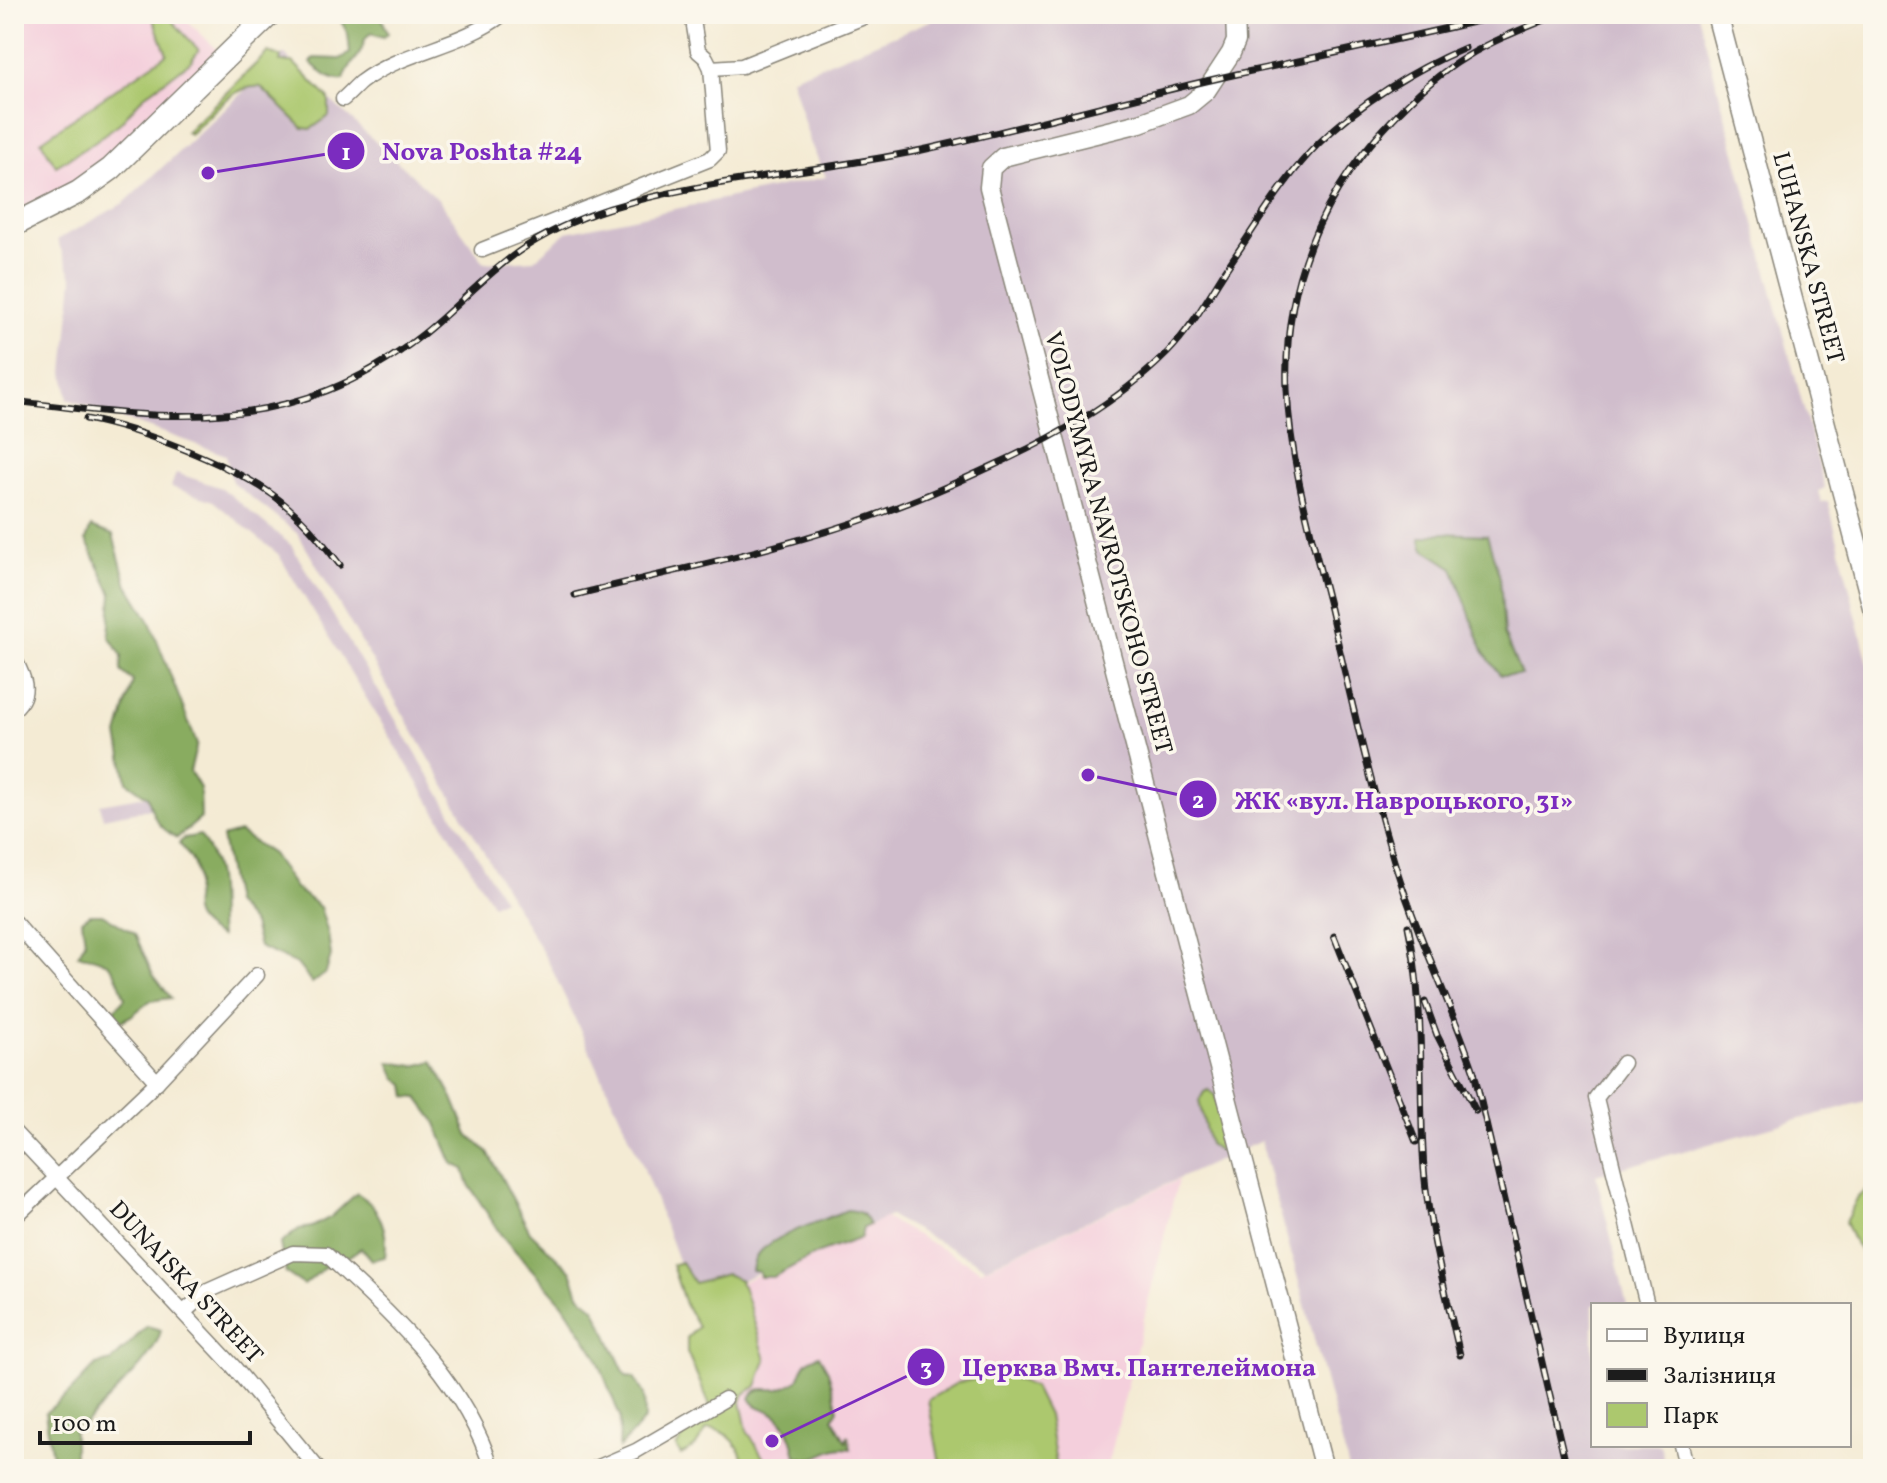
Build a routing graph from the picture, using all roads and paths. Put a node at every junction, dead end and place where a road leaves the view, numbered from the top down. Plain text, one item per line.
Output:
1 (270, 14) edge
2 (503, 14) edge
3 (692, 14) edge
4 (871, 14) edge
5 (1235, 14) edge
6 (1717, 14) edge
7 (711, 68) junction
8 (343, 99) dead end
9 (14, 225) edge
10 (482, 250) dead end
11 (1873, 607) edge
12 (14, 658) edge
13 (18, 706) edge
14 (14, 922) edge
15 (257, 975) dead end
16 (1623, 1063) dead end
17 (157, 1082) junction
18 (14, 1132) edge
19 (57, 1178) junction
20 (14, 1218) edge
21 (1647, 1303) edge
22 (184, 1312) junction
23 (725, 1399) dead end
24 (1682, 1447) edge
25 (318, 1469) edge
26 (492, 1469) edge
27 (594, 1469) edge
28 (1324, 1469) edge
29 (1687, 1469) edge

1 - 9 main road
2 - 8 street
3 - 7 street
4 - 7 street
5 - 28 street, VOLODYMYRA NAVROTSKOHO STREET
6 - 11 main road, LUHANSKA STREET
7 - 10 street
12 - 13 street
14 - 17 street
15 - 17 street
16 - 21 street
17 - 19 street
18 - 19 street, DUNAISKA STREET
19 - 20 street
19 - 22 street, DUNAISKA STREET
22 - 25 street, DUNAISKA STREET
22 - 26 street
23 - 27 street
24 - 29 street

